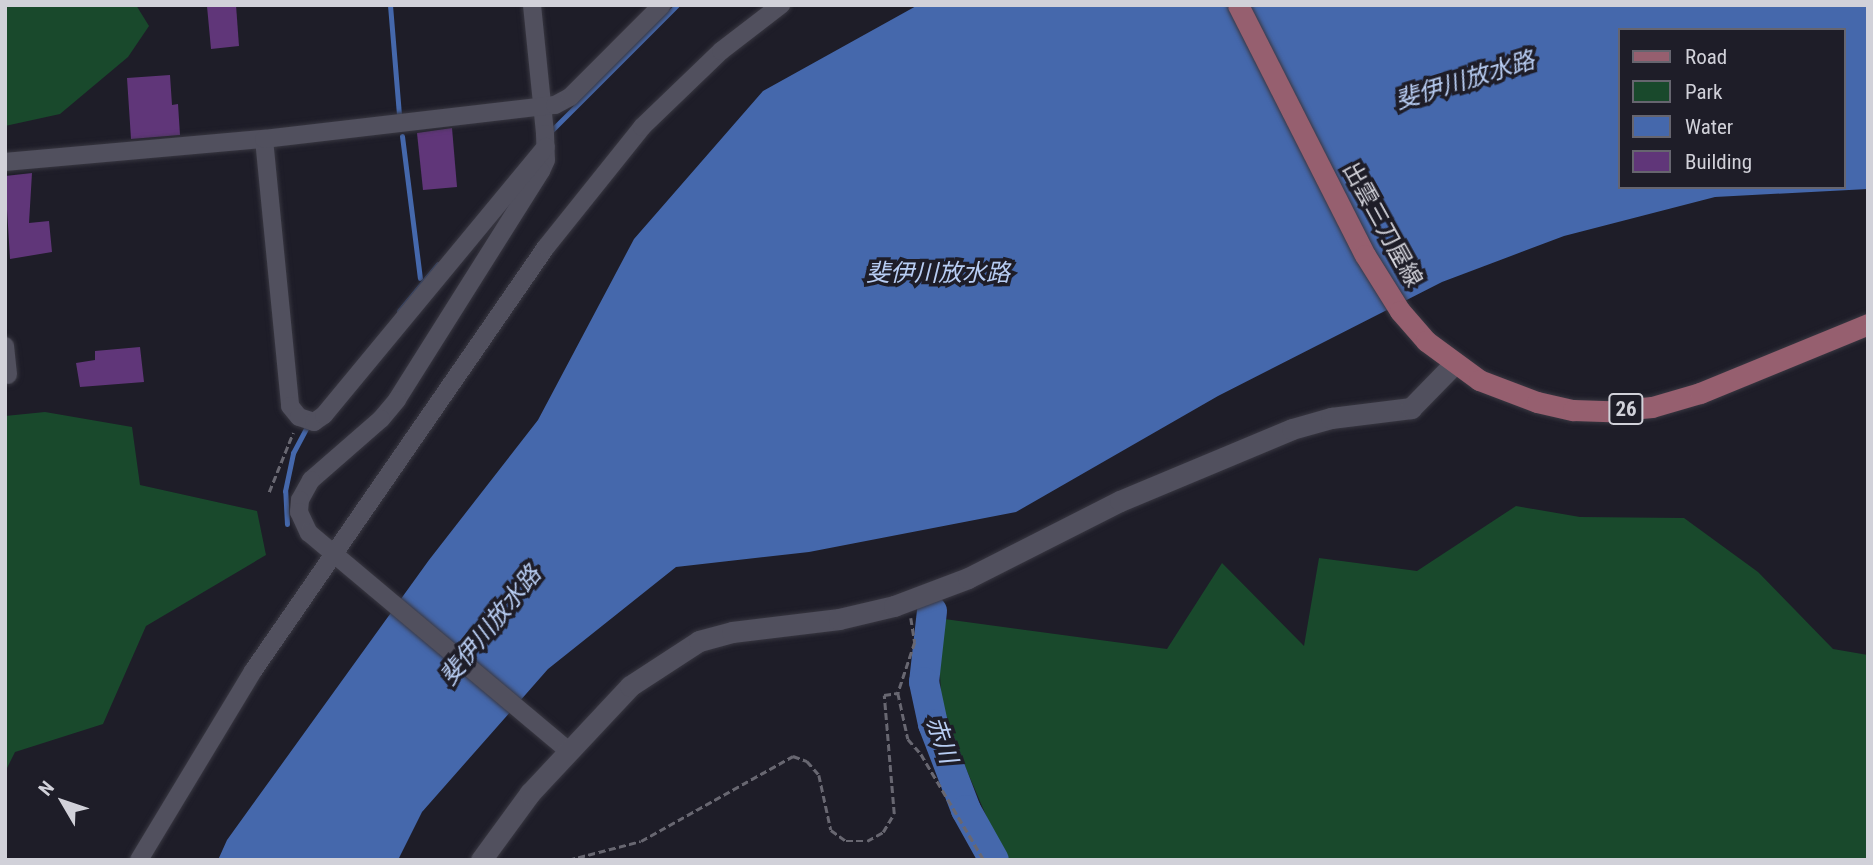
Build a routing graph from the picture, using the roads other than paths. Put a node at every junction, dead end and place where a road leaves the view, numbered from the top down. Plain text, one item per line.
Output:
1 (533, 5) edge
2 (662, 5) edge
3 (781, 5) edge
4 (1238, 5) edge
5 (544, 107) junction
6 (264, 139) junction
7 (546, 141) junction
8 (5, 162) edge
9 (1868, 324) edge
10 (5, 346) edge
11 (1454, 364) junction
12 (8, 375) dead end
13 (333, 552) junction
14 (568, 750) junction
15 (139, 860) edge
16 (481, 860) edge

1 - 5 street
2 - 5 street
3 - 13 street
4 - 11 main road, 出雲三刀屋線 / 26
5 - 6 street
5 - 7 street
6 - 7 street
6 - 8 street
7 - 13 street
9 - 11 main road, 出雲三刀屋線 / 26
10 - 12 street
11 - 14 street
13 - 14 street
13 - 15 street
14 - 16 street

